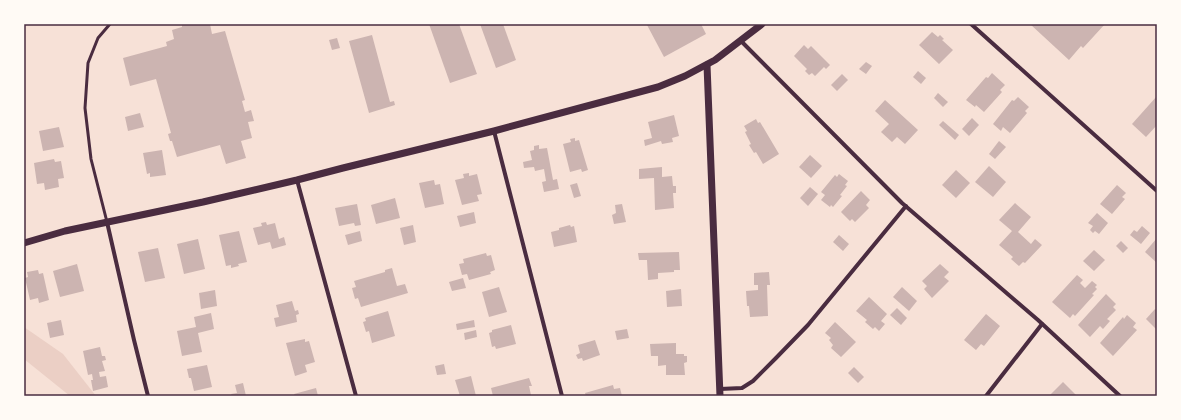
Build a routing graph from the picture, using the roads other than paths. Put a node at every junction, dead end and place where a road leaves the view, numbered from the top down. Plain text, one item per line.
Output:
1 (110, 24) edge
2 (762, 24) edge
3 (971, 24) edge
4 (740, 40) junction
5 (707, 65) junction
6 (494, 132) junction
7 (297, 180) junction
8 (1157, 191) edge
9 (906, 206) junction
10 (107, 222) junction
11 (24, 243) edge
12 (1042, 324) junction
13 (720, 392) edge
14 (148, 396) edge
15 (356, 396) edge
16 (562, 396) edge
17 (986, 396) edge
18 (1120, 396) edge

1 - 10 lane
2 - 4 street
3 - 8 street
4 - 5 street
4 - 9 street
5 - 6 street
5 - 13 street
6 - 7 street
6 - 16 street
7 - 10 street
7 - 15 street
9 - 12 street
9 - 13 street
10 - 11 street
10 - 14 street
12 - 17 street
12 - 18 street

